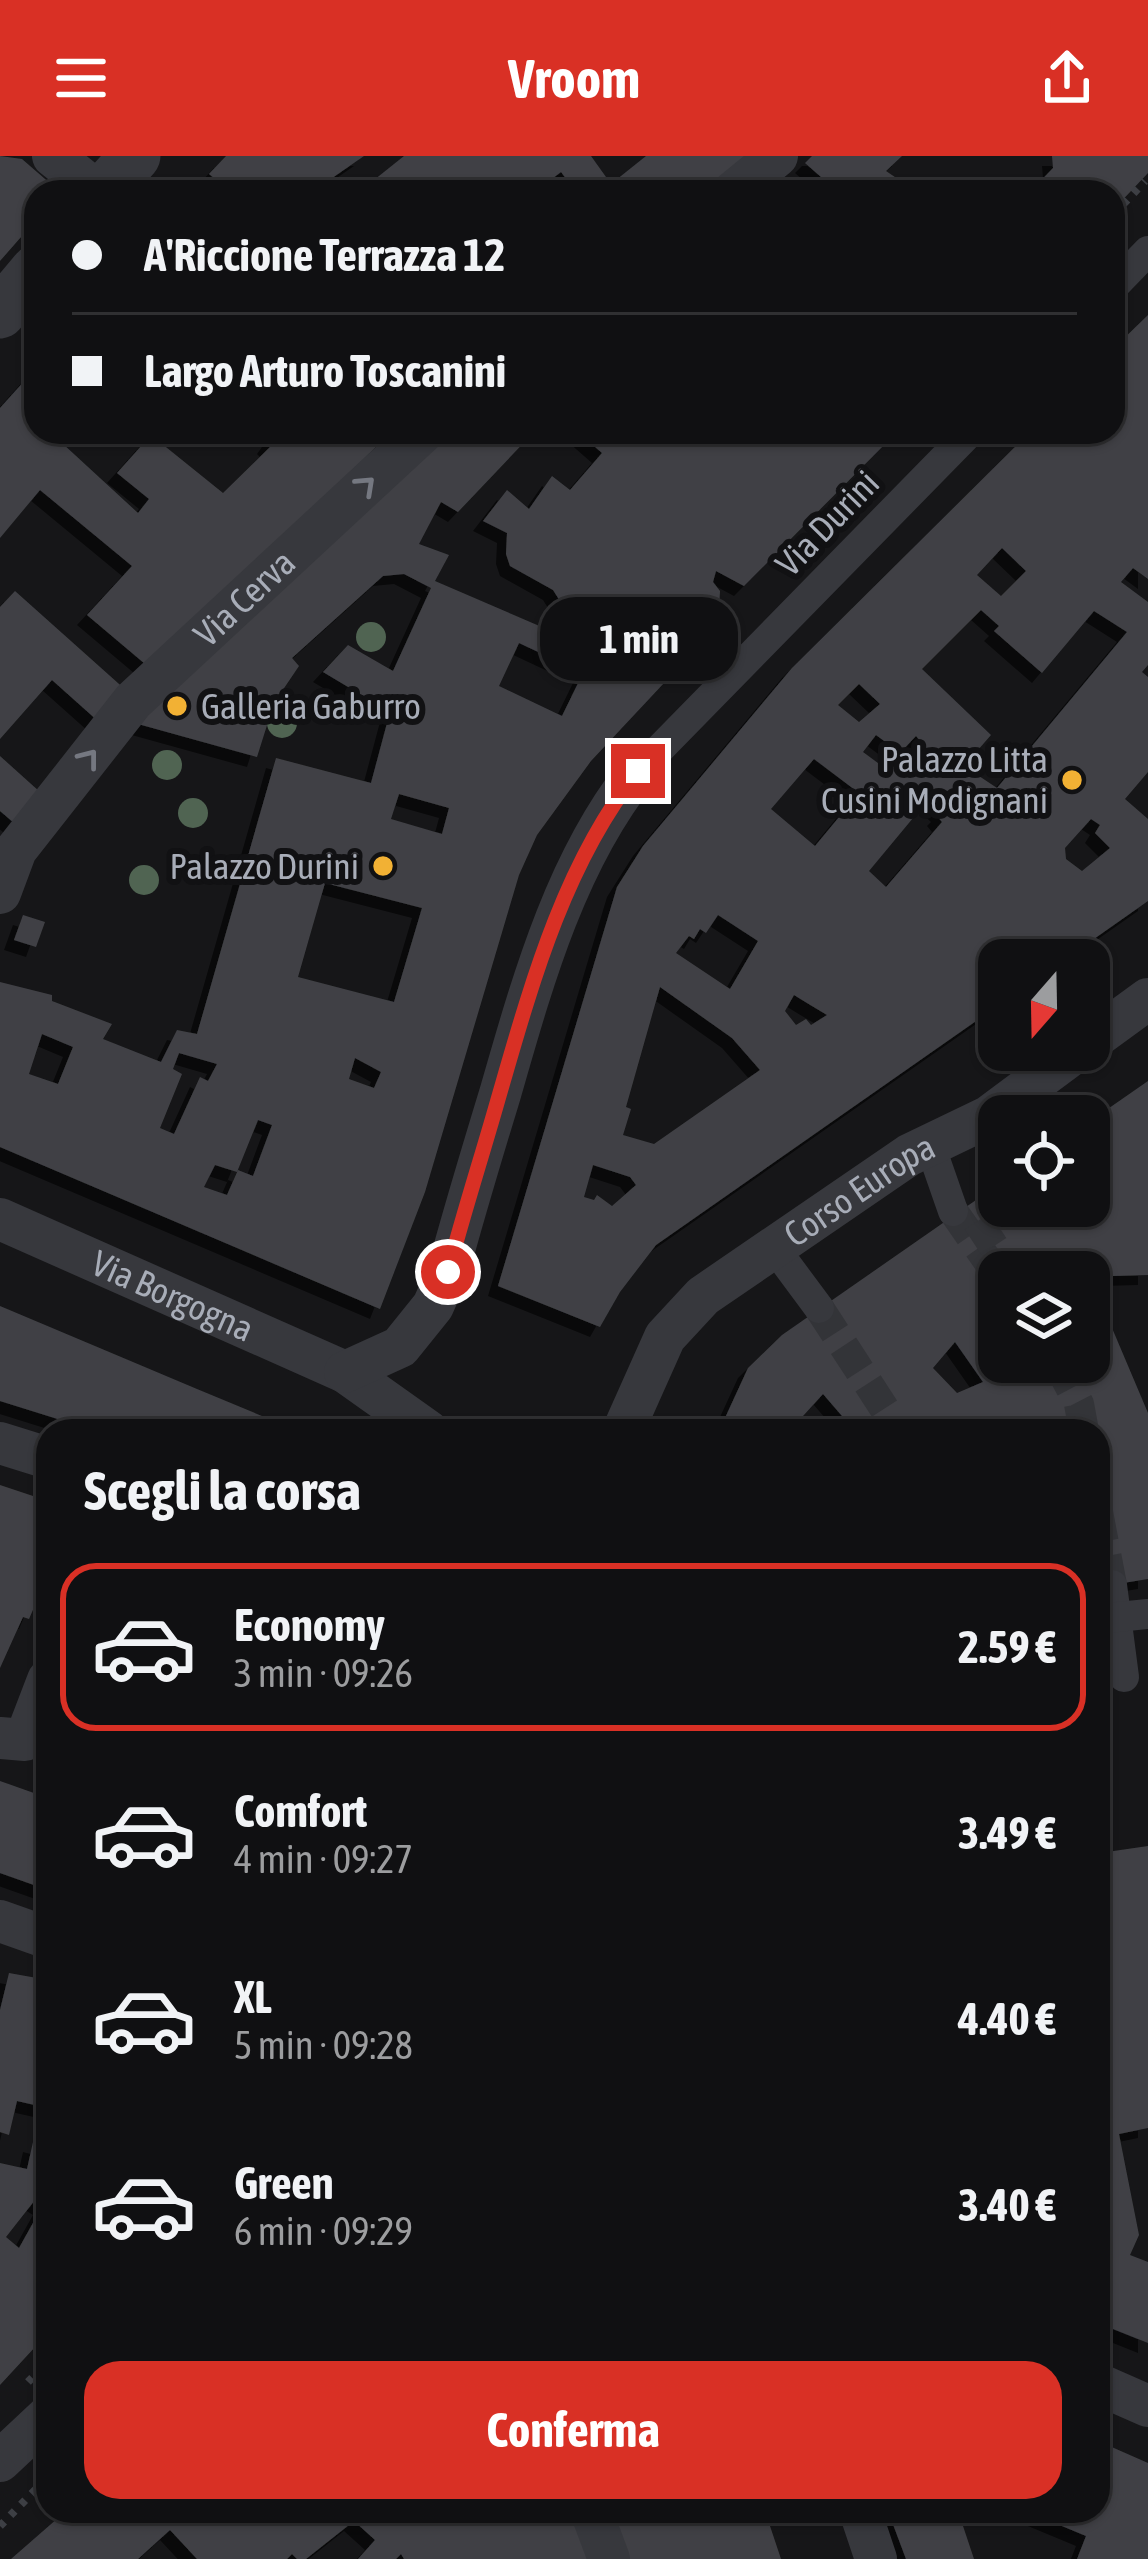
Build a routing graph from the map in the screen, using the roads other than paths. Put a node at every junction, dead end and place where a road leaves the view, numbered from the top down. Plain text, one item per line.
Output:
1 (53, 156) edge
2 (135, 156) edge
3 (777, 156) edge
4 (84, 180) edge
5 (112, 180) edge
6 (748, 180) edge
7 (1148, 251) edge
8 (1125, 275) edge
9 (24, 284) edge
10 (0, 313) edge
11 (410, 444) edge
12 (958, 444) edge
13 (638, 771) joint
14 (8, 843) edge
15 (0, 893) edge
16 (1148, 998) edge
17 (1110, 1026) edge
18 (1050, 1071) edge
19 (930, 1145) junction
20 (952, 1211) tunnel mouth
21 (0, 1219) edge
22 (773, 1246) junction
23 (819, 1308) tunnel mouth
24 (344, 1372) junction
25 (411, 1419) edge
26 (628, 1419) edge
27 (0, 1443) edge
28 (36, 1455) edge
29 (1112, 1585) tunnel mouth
30 (1110, 1598) edge
31 (1148, 1614) edge
32 (1110, 1618) edge
33 (1110, 1628) edge
34 (1124, 1677) dead end
35 (36, 1711) edge
36 (0, 1738) edge
37 (0, 1921) edge
38 (36, 1934) edge
39 (1110, 2389) edge
40 (1148, 2406) edge
41 (36, 2427) edge
42 (0, 2461) edge
43 (596, 2523) edge
44 (864, 2523) edge
45 (609, 2559) edge
46 (876, 2559) edge

1 - 4 street
2 - 5 street
3 - 6 street
7 - 8 street
9 - 10 street
14 -> 11 street, Via Cerva
12 - 13 street, Via Durini
13 - 24 street
14 - 15 street, Via Cerva
16 - 17 street
18 - 19 street, Corso Europa
19 - 20 street
19 - 22 street, Corso Europa
21 - 24 street, Via Borgogna
22 - 23 street
22 - 26 street, Corso Europa
24 - 25 street, Via Borgogna
27 - 28 street
29 - 30 street
31 - 32 street
33 - 34 street
35 - 36 street
37 - 38 street
39 - 40 street
41 - 42 street
43 - 45 street
44 - 46 street

